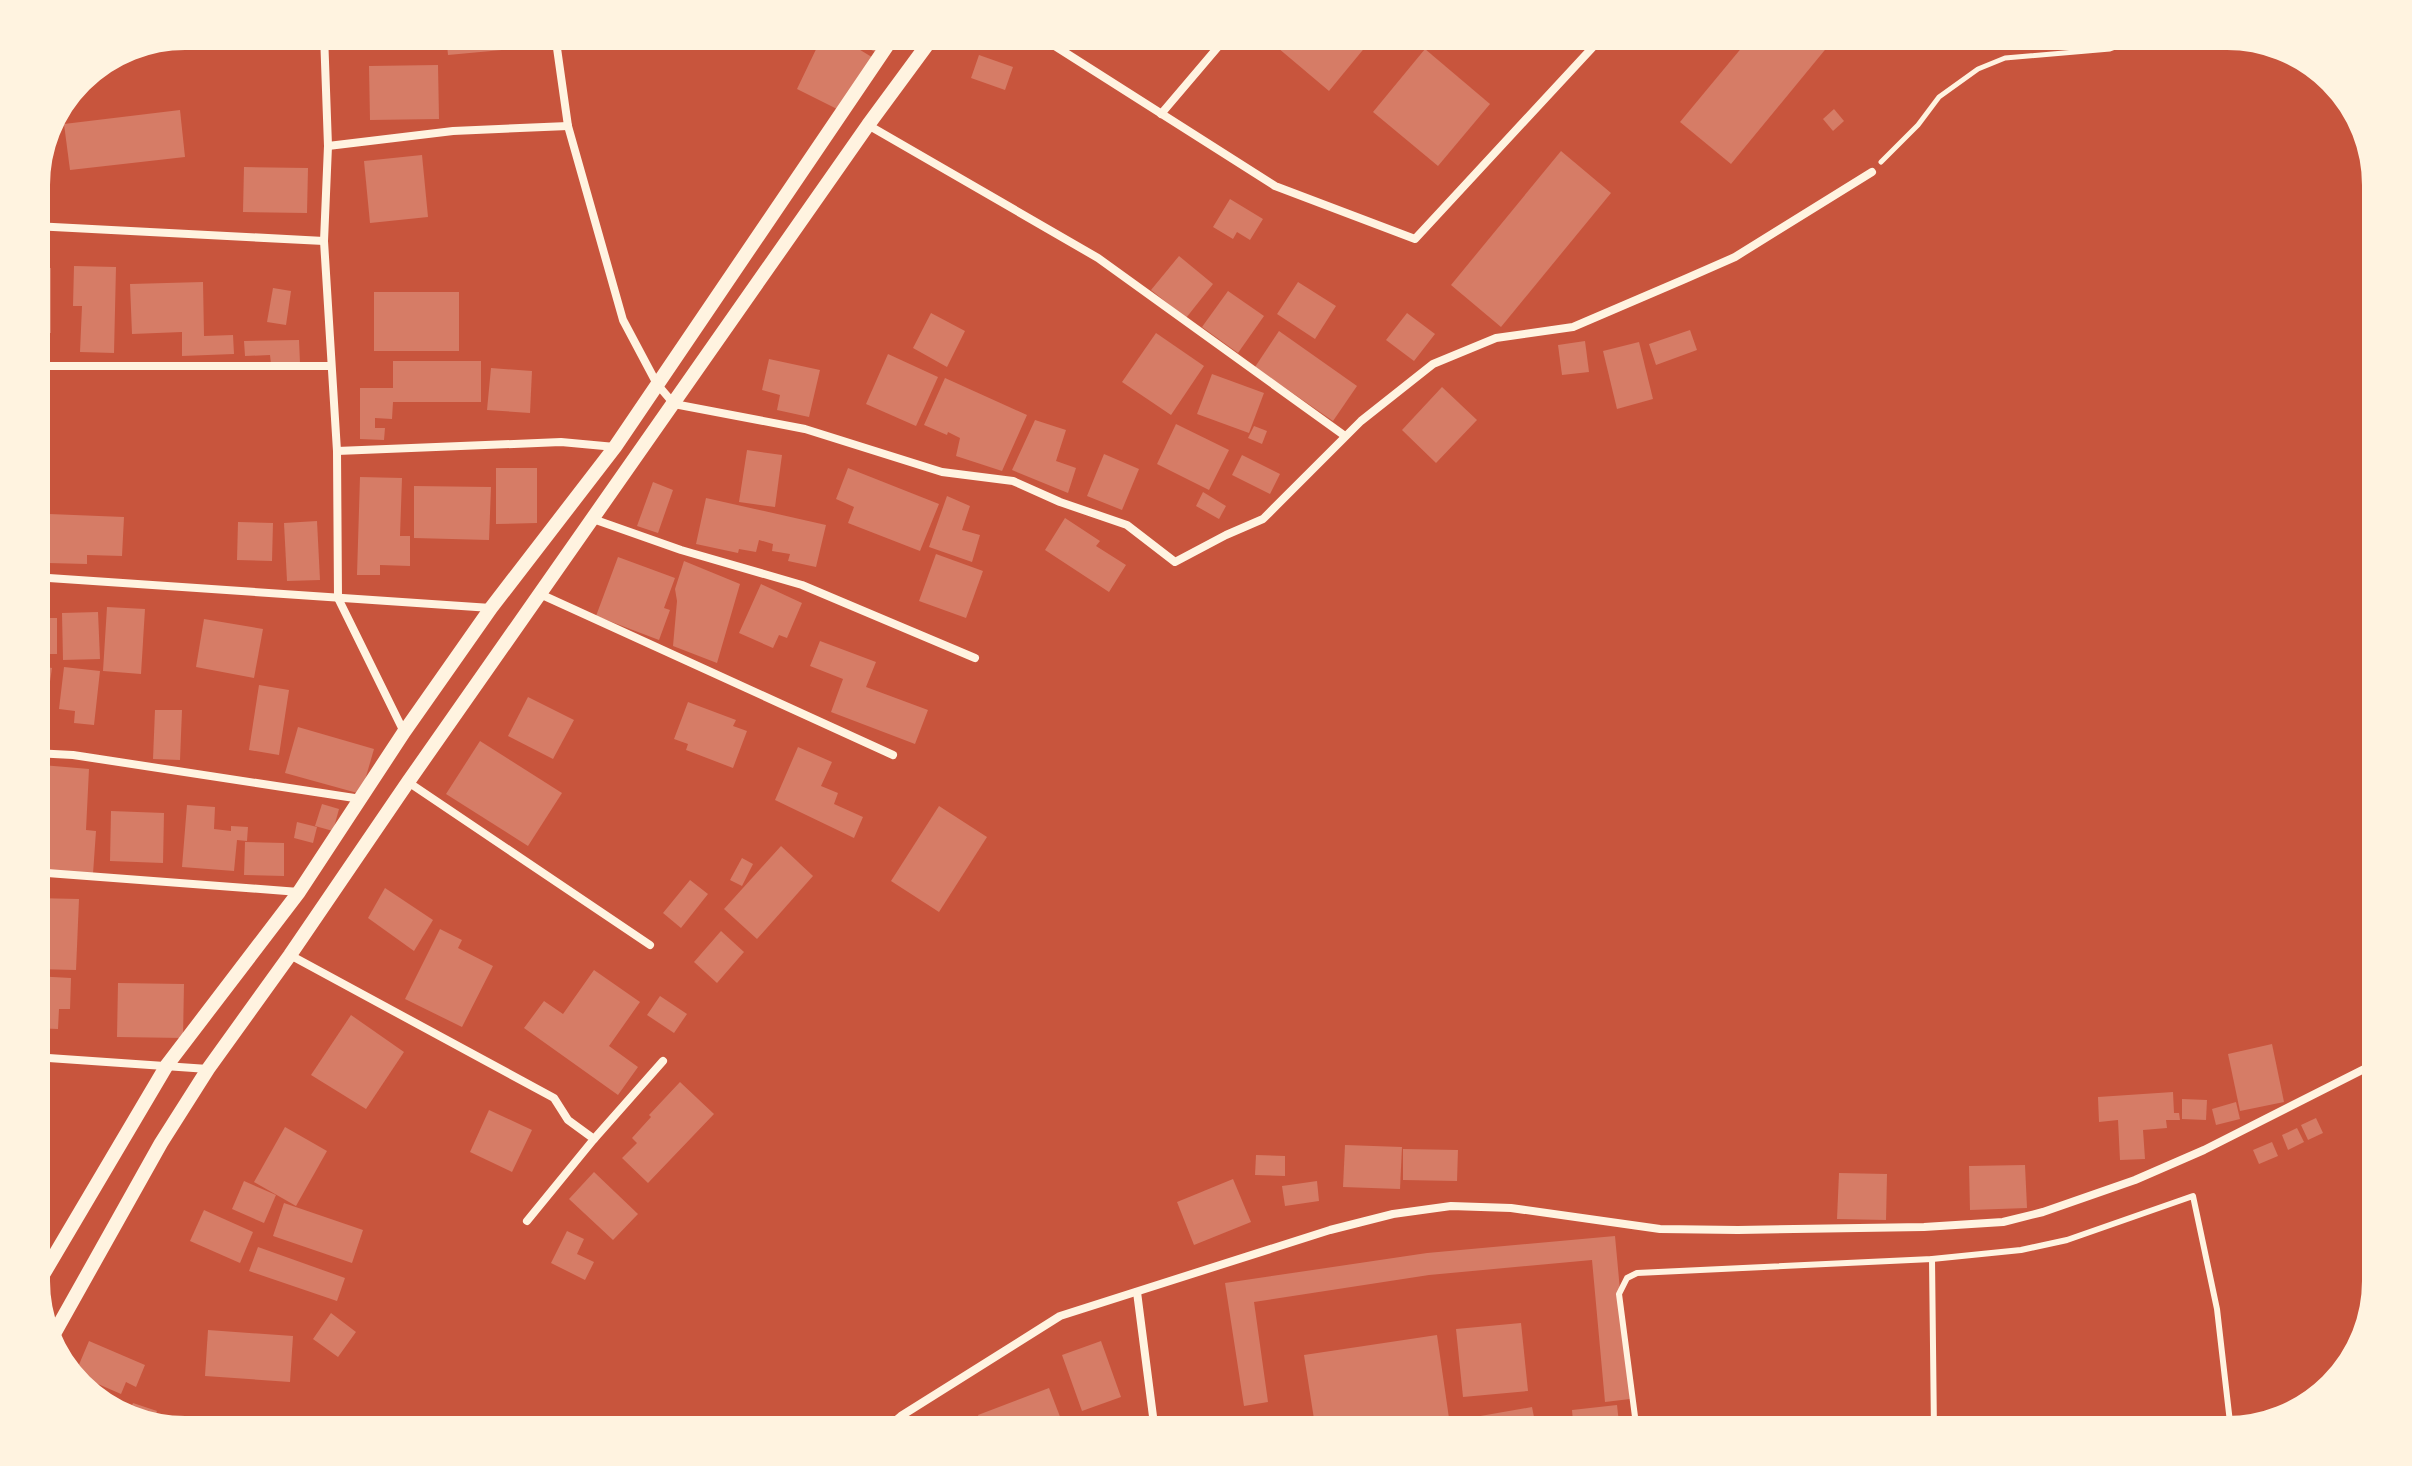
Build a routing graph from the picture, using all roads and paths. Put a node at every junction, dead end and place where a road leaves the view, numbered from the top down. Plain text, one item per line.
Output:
1 (324, 48) edge
2 (557, 48) edge
3 (885, 48) edge
4 (925, 48) edge
5 (1058, 48) edge
6 (1217, 48) edge
7 (1592, 48) edge
8 (2113, 48) edge
9 (1161, 114) junction
10 (868, 125) junction
11 (568, 126) junction
12 (328, 146) junction
13 (1872, 172) joint
14 (48, 227) edge
15 (324, 241) junction
16 (48, 366) edge
17 (331, 366) junction
18 (657, 384) junction
19 (674, 404) junction
20 (1345, 436) junction
21 (615, 447) junction
22 (337, 451) junction
23 (593, 519) junction
24 (48, 578) edge
25 (540, 594) junction
26 (338, 598) junction
27 (491, 608) junction
28 (975, 658) dead end
29 (404, 732) junction
30 (48, 754) edge
31 (893, 755) dead end
32 (408, 782) junction
33 (361, 799) junction
34 (48, 873) edge
35 (299, 892) junction
36 (650, 945) dead end
37 (290, 955) junction
38 (48, 1058) edge
39 (663, 1061) dead end
40 (167, 1065) junction
41 (208, 1069) junction
42 (2364, 1069) edge
43 (594, 1139) junction
44 (527, 1221) dead end
45 (1932, 1259) junction
46 (48, 1266) edge
47 (1137, 1292) junction
48 (57, 1329) edge
49 (899, 1418) edge
50 (1153, 1418) edge
51 (1635, 1418) edge
52 (1934, 1418) edge
53 (2229, 1418) edge

1 - 12 street
2 - 11 street
3 - 18 street
4 - 10 street
5 - 9 street
6 - 9 street
7 - 9 street
8 - 13 path
10 - 19 street
10 - 20 street
11 - 12 street
11 - 18 street
12 - 15 street
13 - 20 street
14 - 15 street
15 - 17 street
16 - 17 street
17 - 22 street
18 - 19 street
18 - 21 street
19 - 20 street
19 - 23 street
21 - 22 street
21 - 27 street
22 - 26 street
23 - 25 street
23 - 28 street
24 - 26 street
25 - 31 street
25 - 32 street
26 - 27 street
26 - 29 street
27 - 29 street
29 - 33 street
30 - 33 street
32 - 36 street
32 - 37 street
33 - 35 street
34 - 35 street
35 - 40 street
37 - 41 street
37 - 43 street
38 - 40 street
39 - 43 street
40 - 41 street
40 - 46 street
41 - 48 street
42 - 47 street
43 - 44 street
45 - 51 lane
45 - 52 lane
45 - 53 lane
47 - 49 street
47 - 50 street

